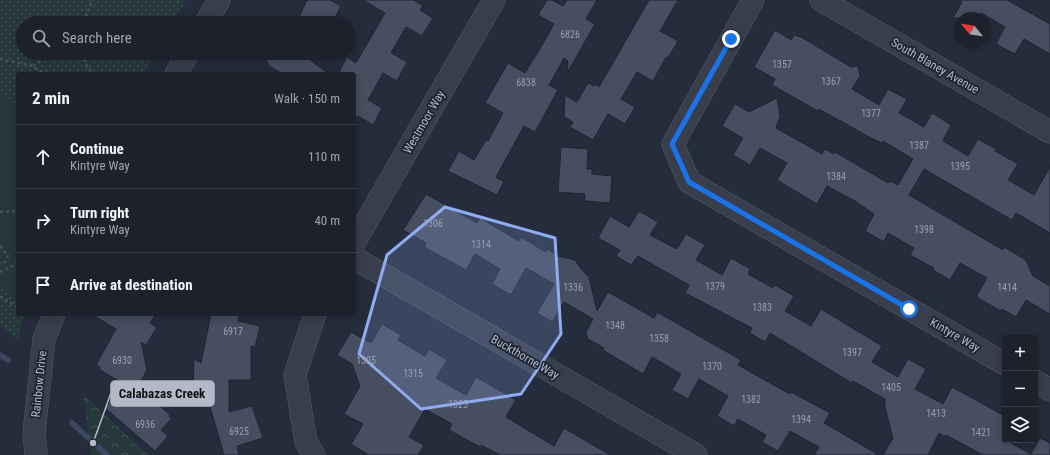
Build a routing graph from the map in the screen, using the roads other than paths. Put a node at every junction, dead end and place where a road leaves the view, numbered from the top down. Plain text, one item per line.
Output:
1 (219, 0) edge
2 (494, 0) edge
3 (753, 0) edge
4 (821, 0) edge
5 (210, 16) edge
6 (184, 60) edge
7 (177, 72) edge
8 (1050, 132) edge
9 (356, 240) edge
10 (356, 259) edge
11 (53, 316) edge
12 (314, 316) edge
13 (1002, 362) edge
14 (1038, 383) edge
15 (1050, 390) edge
16 (310, 448) edge
17 (36, 455) edge
18 (696, 455) edge

1 - 5 street
2 - 9 street, Westmoor Way
3 - 13 street, Kintyre Way
4 - 8 street, South Blaney Avenue
6 - 7 street
10 - 18 street, Buckthorne Way
11 - 17 street, Rainbow Drive
12 - 16 street
14 - 15 street

